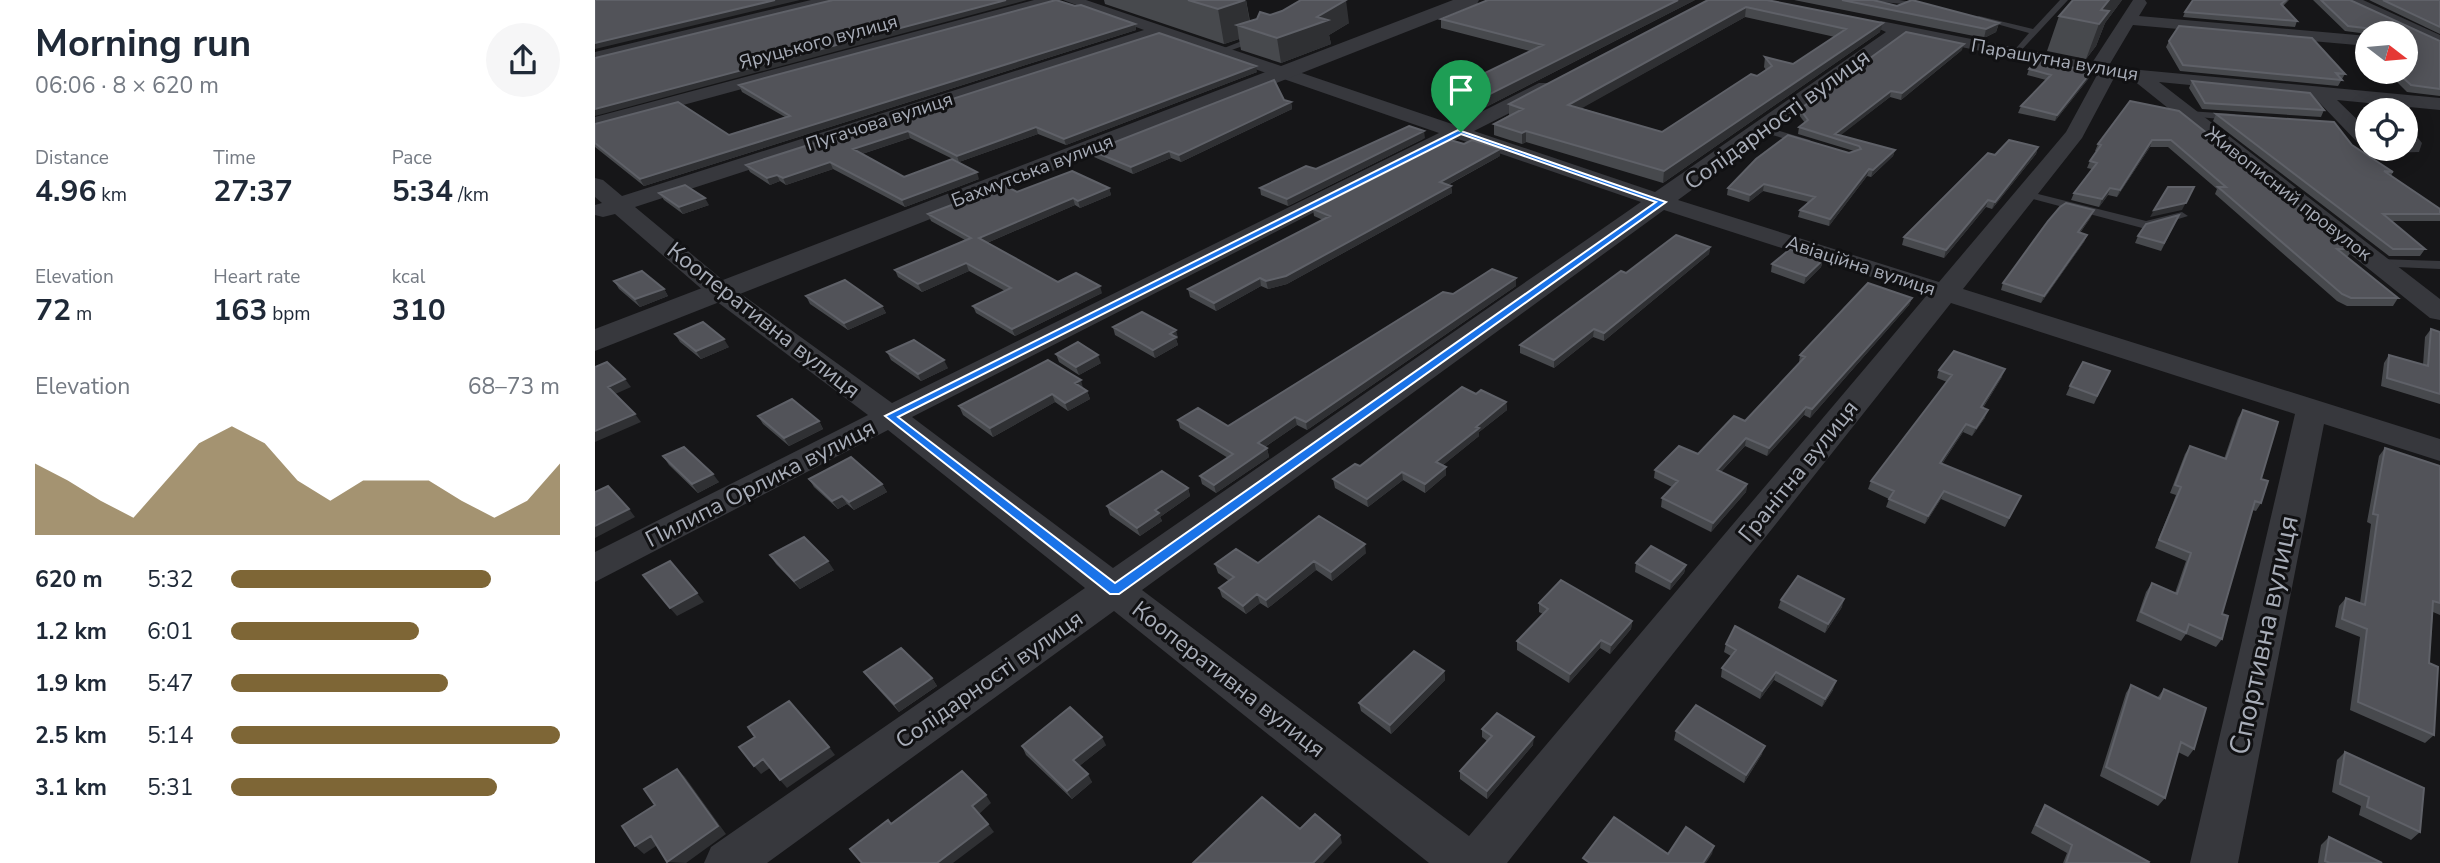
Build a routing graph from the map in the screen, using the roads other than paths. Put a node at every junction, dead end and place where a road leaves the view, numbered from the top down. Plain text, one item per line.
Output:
1 (830, 0) edge
2 (1052, 0) edge
3 (1470, 0) edge
4 (1865, 0) edge
5 (2064, 0) edge
6 (2141, 0) edge
7 (2350, 0) edge
8 (1079, 1) edge
9 (1933, 7) edge
10 (1973, 17) edge
11 (2129, 20) junction
12 (1867, 23) edge
13 (1260, 25) edge
14 (1162, 30) junction
15 (1900, 30) junction
16 (2035, 33) junction
17 (2355, 40) edge
18 (2440, 41) edge
19 (2419, 45) edge
20 (2440, 47) edge
21 (1223, 50) junction
22 (2016, 53) junction
23 (595, 57) edge
24 (1285, 71) junction
25 (2102, 71) junction
26 (2138, 75) junction
27 (1557, 82) edge
28 (2319, 92) junction
29 (2355, 99) edge
30 (2418, 104) edge
31 (2440, 104) edge
32 (2188, 114) junction
33 (2242, 117) edge
34 (595, 123) edge
35 (1763, 129) junction
36 (1461, 132) junction
37 (2355, 132) edge
38 (1814, 144) edge
39 (595, 185) edge
40 (2026, 194) junction
41 (1662, 202) junction
42 (620, 205) junction
43 (595, 213) edge
44 (2182, 216) edge
45 (2378, 263) junction
46 (2440, 265) edge
47 (721, 292) junction
48 (1946, 292) junction
49 (2440, 312) edge
50 (595, 341) edge
51 (2312, 408) junction
52 (890, 416) junction
53 (2440, 450) edge
54 (595, 568) edge
55 (1115, 590) junction
56 (728, 863) edge
57 (1466, 863) edge
58 (1477, 863) edge
59 (2214, 863) edge

1 - 23 street
2 - 34 street, Яруцького вулиця
3 - 24 street, Бахмутська вулиця
4 - 9 lane
5 - 16 lane
6 - 11 street, Гранітна вулиця
7 - 18 street
8 - 14 street, Авіаційна вулиця
10 - 16 lane
11 - 17 street
11 - 25 street, Гранітна вулиця
12 - 15 street, Парашутна вулиця
13 - 21 lane
14 - 21 street, Авіаційна вулиця
14 - 42 street, Пугачова вулиця
15 - 22 street, Парашутна вулиця
15 - 35 street, Солідарності вулиця
16 - 22 lane
19 - 20 street
21 - 24 street, Авіаційна вулиця
22 - 25 street, Парашутна вулиця
24 - 36 street, Авіаційна вулиця
24 - 47 street, Бахмутська вулиця
25 - 26 street, Парашутна вулиця
25 - 40 street, Гранітна вулиця
26 - 28 street, Парашутна вулиця
26 - 32 street, Живописний провулок
27 - 36 street, Пилипа Орлика вулиця
28 - 29 street, Парашутна вулиця
28 - 37 street
30 - 31 street, Парашутна вулиця
32 - 33 lane
32 - 45 street, Живописний провулок
35 - 38 lane
35 - 41 street, Солідарності вулиця
36 - 41 street, Авіаційна вулиця
36 - 52 street, Пилипа Орлика вулиця
39 - 42 street, Кооперативна вулиця
40 - 44 lane
40 - 48 street, Гранітна вулиця
41 - 48 street, Авіаційна вулиця
41 - 55 street, Солідарності вулиця
42 - 43 street, Пугачова вулиця
42 - 47 street, Кооперативна вулиця
45 - 46 lane
45 - 49 street, Живописний провулок
47 - 50 street, Бахмутська вулиця
47 - 52 street, Кооперативна вулиця
48 - 51 street, Авіаційна вулиця
48 - 58 street, Гранітна вулиця
51 - 53 street, Авіаційна вулиця
51 - 59 street, Спортивна вулиця
52 - 54 street, Пилипа Орлика вулиця
52 - 55 street, Кооперативна вулиця
55 - 56 street, Солідарності вулиця
55 - 57 street, Кооперативна вулиця

